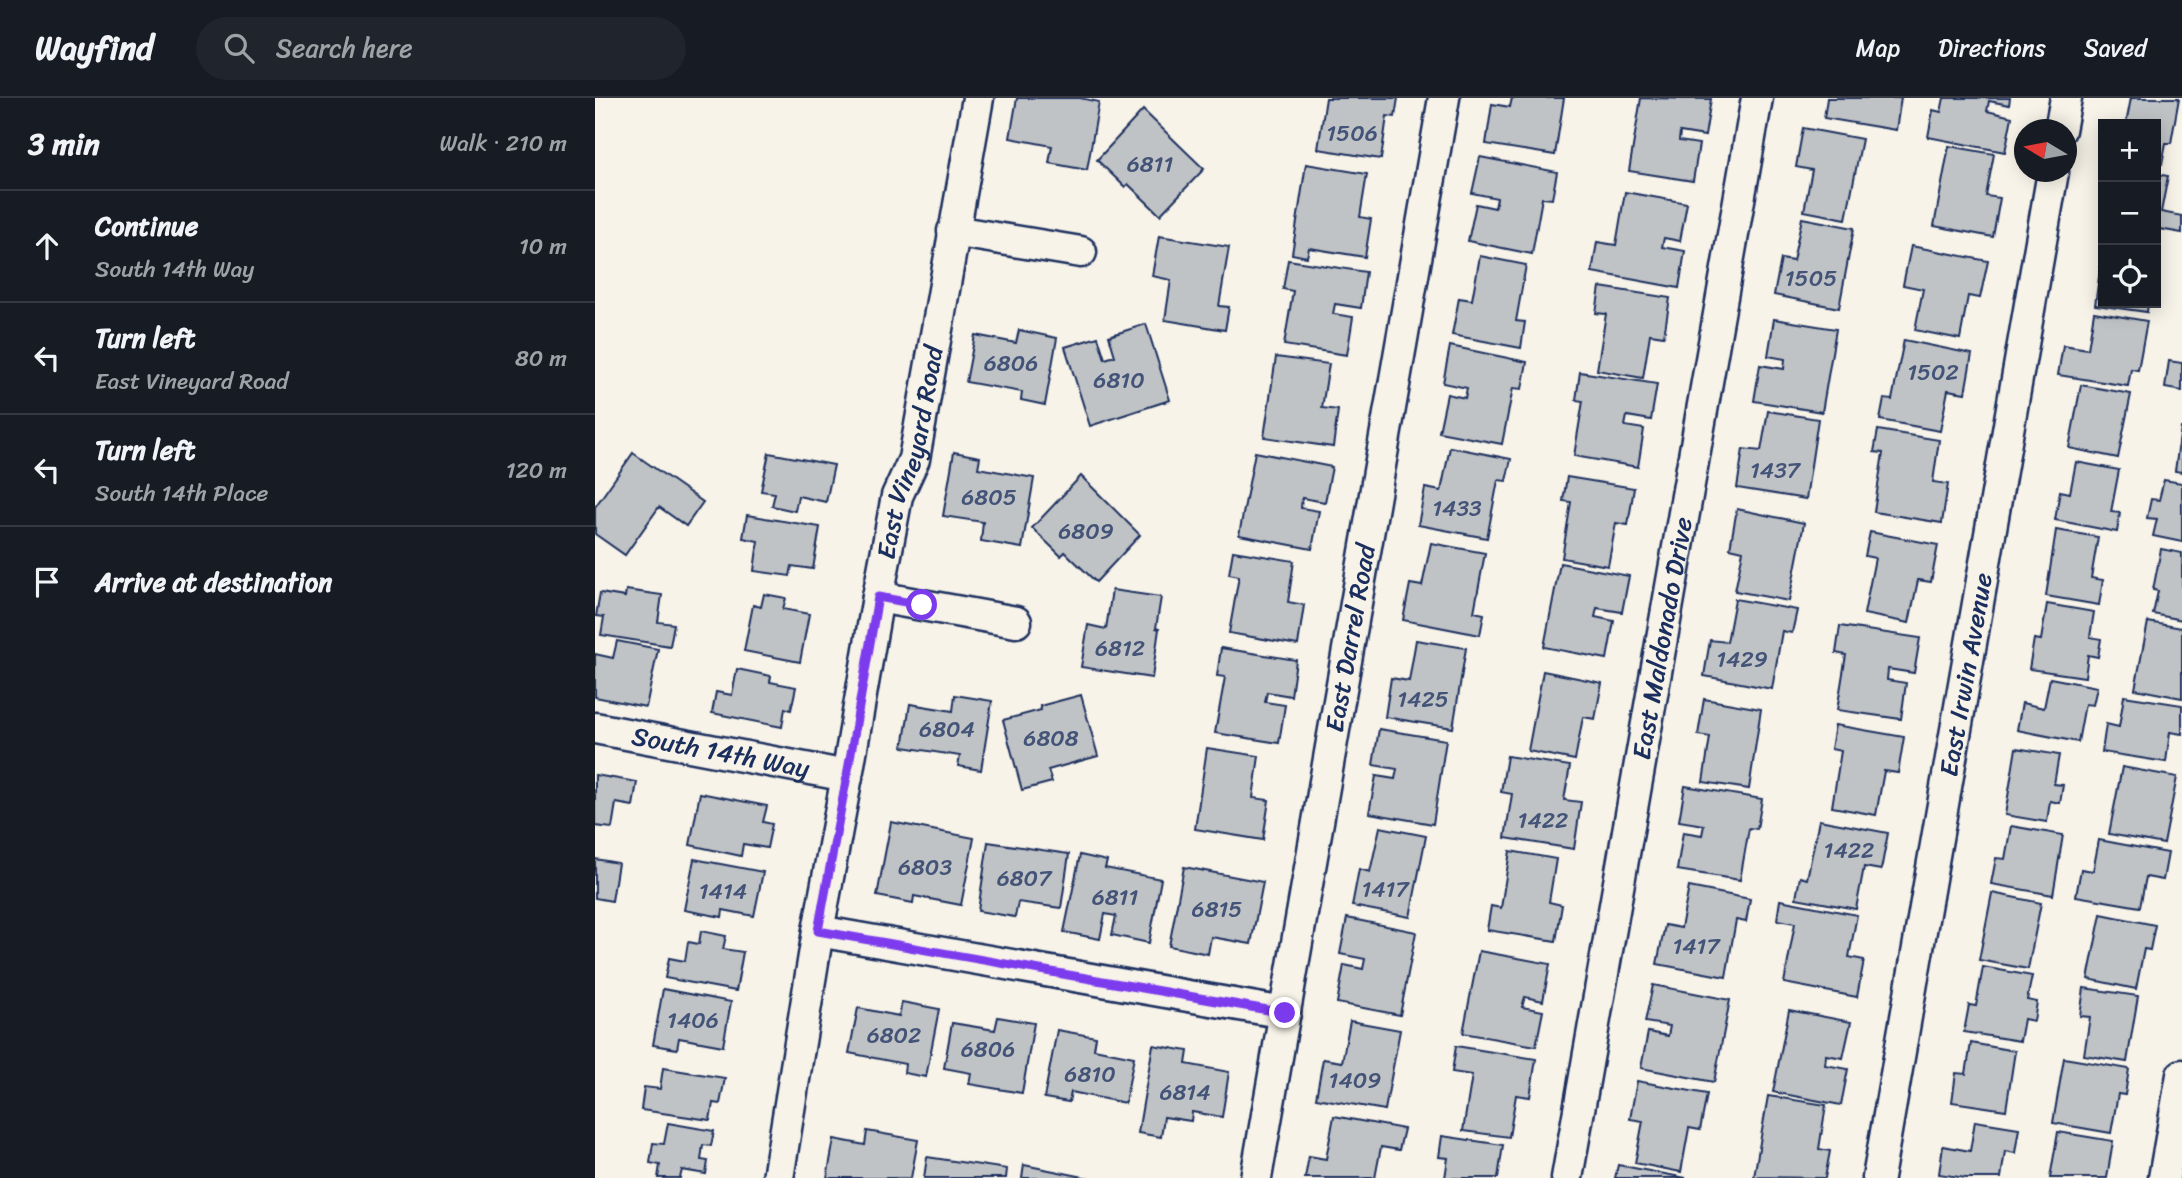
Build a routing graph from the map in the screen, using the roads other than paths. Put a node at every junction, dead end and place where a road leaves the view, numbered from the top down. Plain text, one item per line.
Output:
1 (978, 98) edge
2 (1444, 98) edge
3 (1757, 98) edge
4 (2066, 98) edge
5 (2062, 119) edge
6 (2051, 182) edge
7 (953, 231) junction
8 (1081, 252) dead end
9 (878, 597) junction
10 (1016, 622) dead end
11 (595, 728) edge
12 (847, 776) junction
13 (818, 931) junction
14 (1285, 1013) junction
15 (2182, 1075) edge
16 (778, 1178) edge
17 (1256, 1178) edge
18 (1567, 1178) edge
19 (1878, 1178) edge
20 (2164, 1178) edge

1 - 7 street, East Vineyard Road
2 - 14 street, East Darrel Road
3 - 18 street, East Maldonado Drive
4 - 5 street
6 - 19 street, East Irwin Avenue
7 - 8 street
7 - 9 street, East Vineyard Road
9 - 10 street
9 - 12 street, East Vineyard Road
11 - 12 street, South 14th Way
12 - 13 street, East Vineyard Road
13 - 14 street
13 - 16 street, East Vineyard Road
14 - 17 street, East Darrel Road
15 - 20 street

